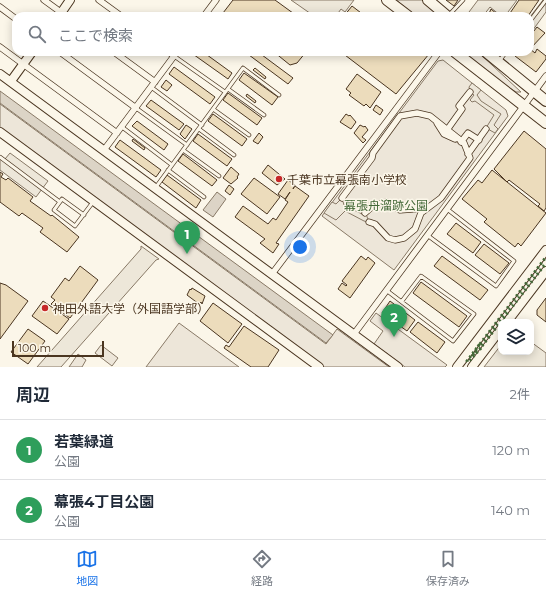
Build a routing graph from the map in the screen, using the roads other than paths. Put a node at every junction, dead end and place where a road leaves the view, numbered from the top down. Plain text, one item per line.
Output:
1 (44, 0) edge
2 (70, 0) edge
3 (99, 0) edge
4 (216, 0) edge
5 (387, 0) edge
6 (428, 0) edge
7 (463, 0) edge
8 (546, 0) edge
9 (0, 8) edge
10 (58, 12) edge
11 (64, 12) edge
12 (116, 12) edge
13 (207, 12) edge
14 (403, 12) edge
15 (442, 12) edge
16 (451, 12) edge
17 (12, 16) edge
18 (534, 16) edge
19 (0, 47) edge
20 (12, 56) edge
21 (12, 56) edge
22 (29, 56) edge
23 (65, 56) edge
24 (119, 56) edge
25 (172, 56) edge
26 (178, 56) edge
27 (436, 56) edge
28 (460, 56) edge
29 (490, 56) edge
30 (503, 56) edge
31 (498, 63) junction
32 (23, 64) junction
33 (0, 74) edge
34 (546, 76) edge
35 (11, 81) junction
36 (153, 84) junction
37 (228, 89) junction
38 (225, 92) junction
39 (470, 92) dead end
40 (534, 92) junction
41 (279, 95) dead end
42 (546, 101) edge
43 (524, 105) junction
44 (136, 108) junction
45 (213, 109) junction
46 (264, 115) dead end
47 (436, 121) junction
48 (546, 123) edge
49 (202, 125) junction
50 (122, 127) junction
51 (199, 129) junction
52 (486, 129) dead end
53 (447, 130) junction
54 (0, 132) edge
55 (117, 133) junction
56 (249, 136) dead end
57 (459, 140) junction
58 (479, 140) junction
59 (187, 145) junction
60 (104, 150) junction
61 (183, 150) junction
62 (234, 155) dead end
63 (0, 157) edge
64 (471, 158) junction
65 (172, 165) junction
66 (168, 170) junction
67 (219, 176) dead end
68 (156, 187) junction
69 (204, 197) dead end
70 (342, 198) dead end
71 (94, 201) junction
72 (60, 202) junction
73 (430, 207) junction
74 (416, 209) junction
75 (447, 209) junction
76 (365, 213) dead end
77 (84, 215) junction
78 (420, 215) junction
79 (369, 222) dead end
80 (414, 230) junction
81 (420, 234) dead end
82 (427, 235) junction
83 (546, 250) edge
84 (546, 271) edge
85 (272, 274) junction
86 (386, 290) junction
87 (402, 301) junction
88 (508, 319) edge
89 (498, 333) edge
90 (354, 334) junction
91 (319, 367) edge
92 (398, 367) edge
93 (456, 367) edge
94 (472, 367) edge

1 - 10 street
2 - 11 street
3 - 12 street
4 - 13 street
5 - 14 highway
6 - 15 highway
7 - 16 lane
8 - 18 lane
9 - 17 street
19 - 21 street
20 - 32 street
22 - 32 street
23 - 44 street
24 - 36 street
25 - 36 street
26 - 38 lane
27 - 85 street
28 - 43 highway
29 - 31 highway
30 - 31 lane
31 - 40 highway
32 - 35 street
32 - 55 street
33 - 35 street
34 - 40 street
35 - 60 street
36 - 44 street
36 - 49 lane
37 - 38 lane
37 - 41 lane
37 - 46 lane
38 - 45 lane
39 - 53 street
40 - 42 highway
40 - 43 street
43 - 48 highway
43 - 75 street
44 - 50 street
44 - 59 lane
45 - 49 lane
45 - 56 lane
47 - 53 street
47 - 57 street
47 - 70 street
49 - 51 lane
50 - 55 street
50 - 65 lane
51 - 59 lane
51 - 62 lane
52 - 58 street
53 - 57 street
54 - 71 street
55 - 60 street
57 - 58 street
57 - 64 street
58 - 64 street
59 - 61 lane
60 - 68 street
61 - 65 lane
61 - 67 lane
63 - 72 lane
64 - 73 street
65 - 66 lane
66 - 68 lane
66 - 69 lane
68 - 85 street
71 - 77 lane
71 - 91 street
72 - 77 lane
72 - 77 lane
73 - 74 street
73 - 78 street
74 - 76 street
74 - 78 street
75 - 82 street
75 - 82 lane
78 - 80 street
79 - 80 street
80 - 81 street
82 - 86 street
83 - 93 street
84 - 88 street
85 - 90 street
86 - 87 lane
86 - 90 street
87 - 87 lane
89 - 94 street
90 - 92 street

